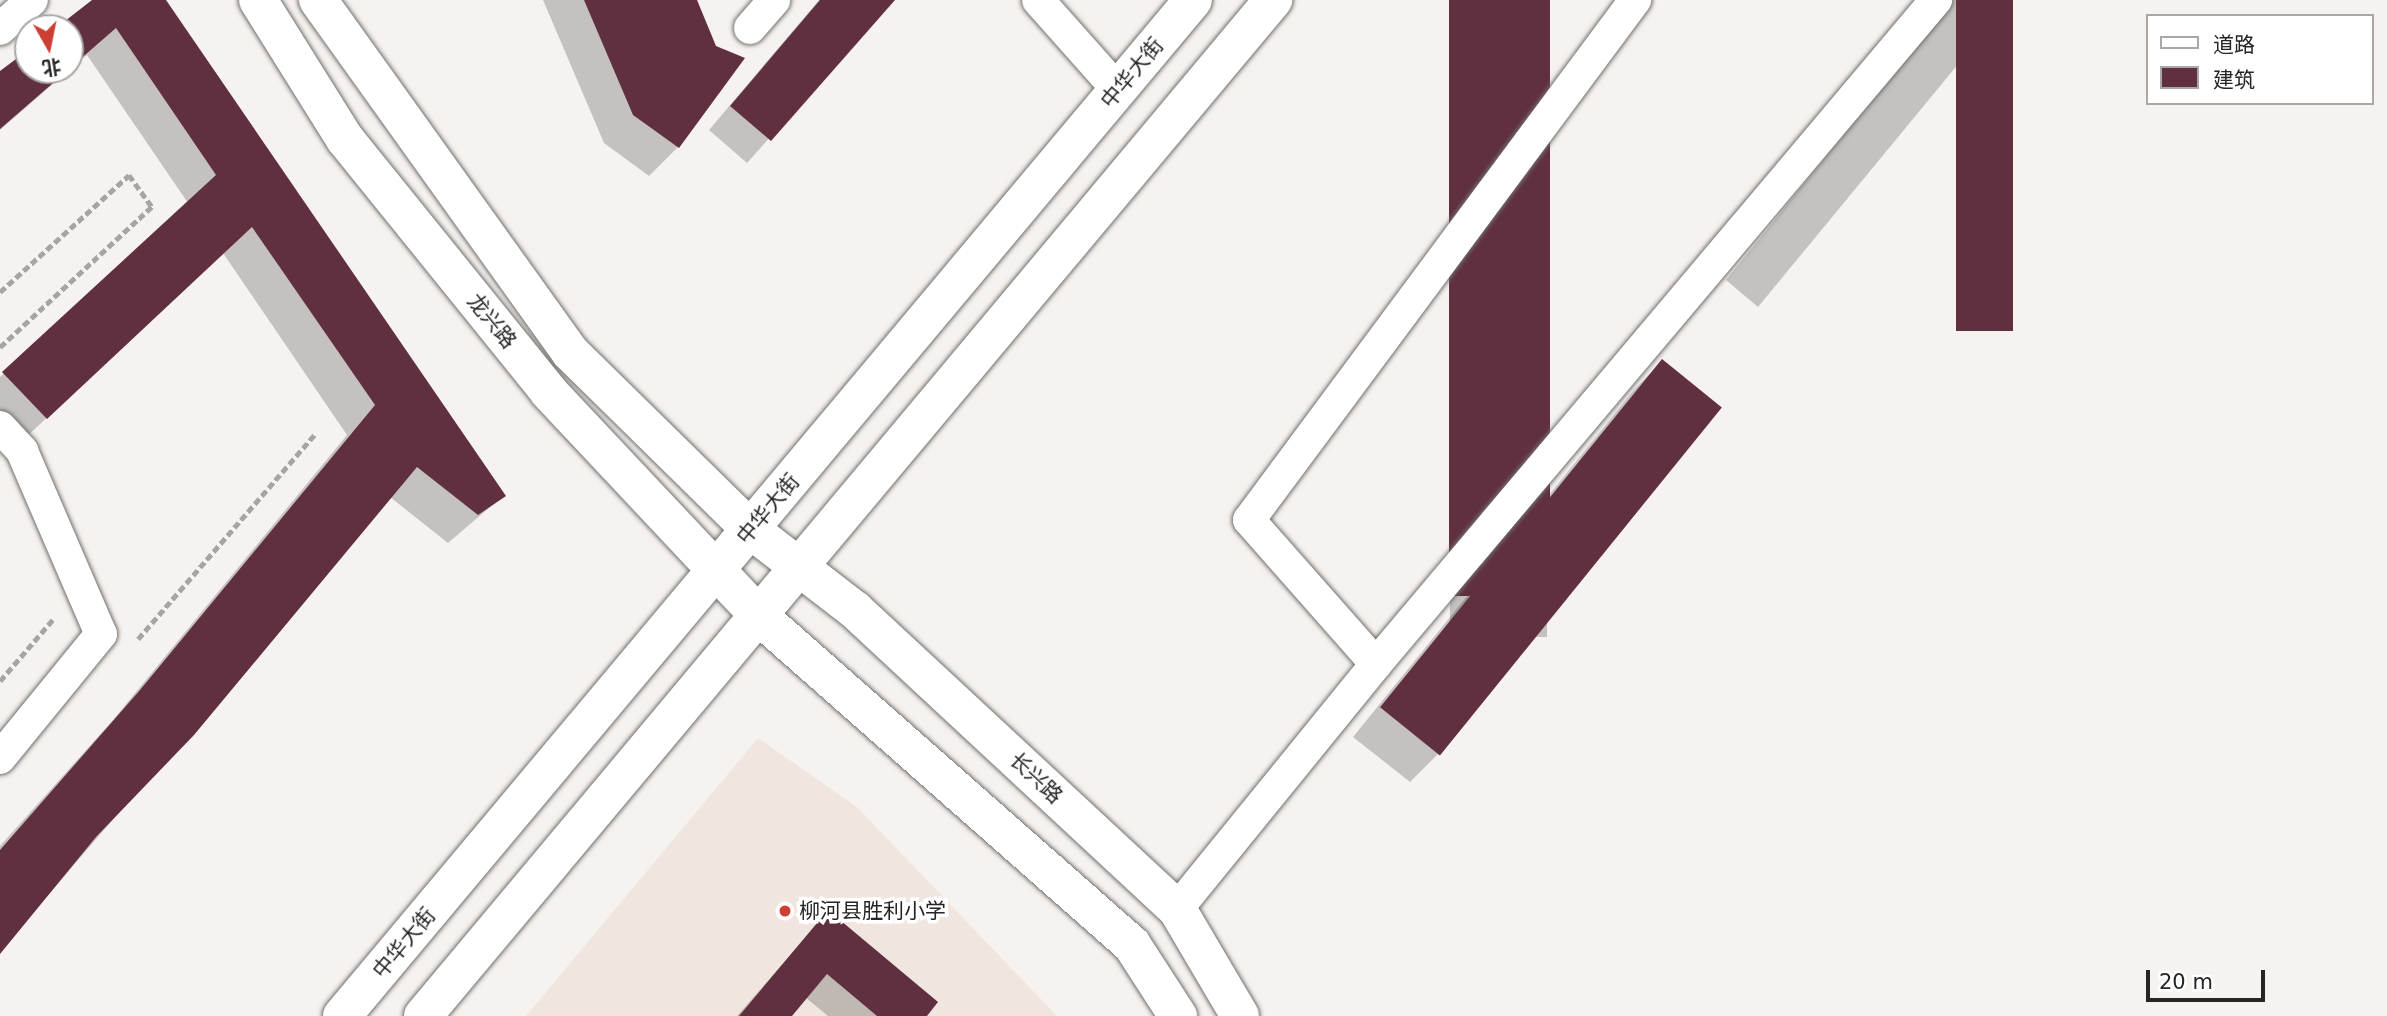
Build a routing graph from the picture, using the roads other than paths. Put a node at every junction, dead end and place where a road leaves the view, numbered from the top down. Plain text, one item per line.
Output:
1 (32, 0) edge
2 (258, 0) edge
3 (318, 0) edge
4 (774, 0) edge
5 (1038, 0) edge
6 (1193, 0) edge
7 (1273, 0) edge
8 (1635, 0) edge
9 (1936, 0) edge
10 (750, 28) dead end
11 (0, 29) edge
12 (1118, 90) junction
13 (0, 427) edge
14 (751, 530) junction
15 (800, 567) junction
16 (715, 573) junction
17 (759, 616) junction
18 (1376, 664) junction
19 (0, 758) edge
20 (1177, 909) junction
21 (342, 1016) edge
22 (423, 1016) edge
23 (1178, 1016) edge
24 (1240, 1016) edge

1 - 11 street
2 - 16 street, 龙兴路
3 - 14 street, 龙兴路
4 - 10 street
5 - 12 street
6 - 12 street, 中华大街
7 - 15 street
8 - 18 street
9 - 18 street
12 - 14 street, 中华大街
13 - 19 street
14 - 15 street, 龙兴路
14 - 16 street, 中华大街
15 - 17 street
15 - 20 street, 长兴路
16 - 17 street, 龙兴路
16 - 21 street, 中华大街
17 - 22 street
17 - 23 street
18 - 20 street
20 - 24 street, 长兴路

